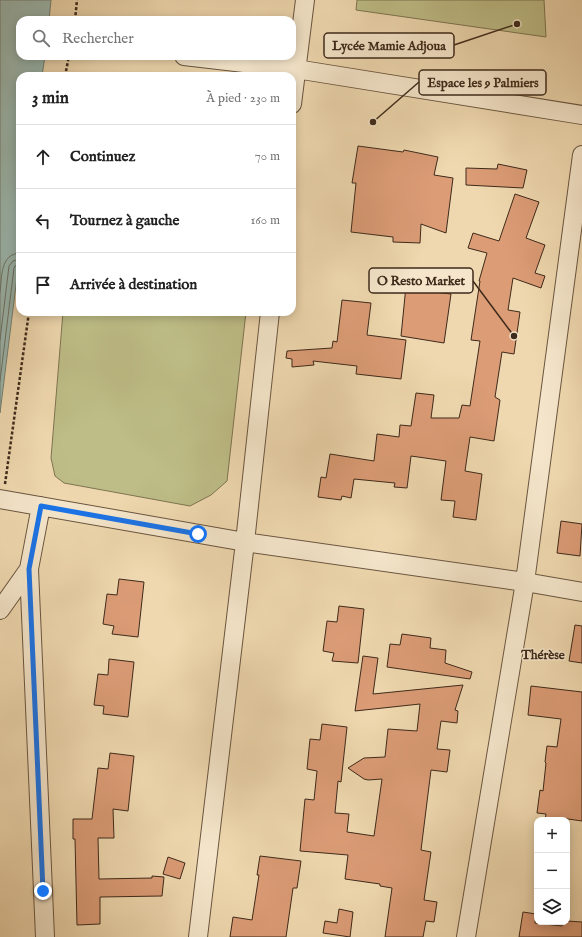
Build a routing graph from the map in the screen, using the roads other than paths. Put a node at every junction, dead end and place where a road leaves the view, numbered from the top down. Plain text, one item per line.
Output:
1 (305, 0) edge
2 (218, 60) edge
3 (296, 69) junction
4 (296, 72) edge
5 (582, 115) edge
6 (582, 155) edge
7 (270, 316) edge
8 (2, 499) edge
9 (41, 506) junction
10 (245, 542) junction
11 (29, 569) junction
12 (525, 582) junction
13 (582, 592) edge
14 (0, 610) edge
15 (46, 937) edge
16 (198, 937) edge
17 (466, 937) edge

1 - 3 street
2 - 3 street
3 - 4 street
3 - 5 street
6 - 12 street
7 - 10 street
8 - 9 street
9 - 10 street
9 - 11 street
10 - 12 street
10 - 16 street
11 - 14 street
11 - 15 street
12 - 13 street
12 - 17 street

